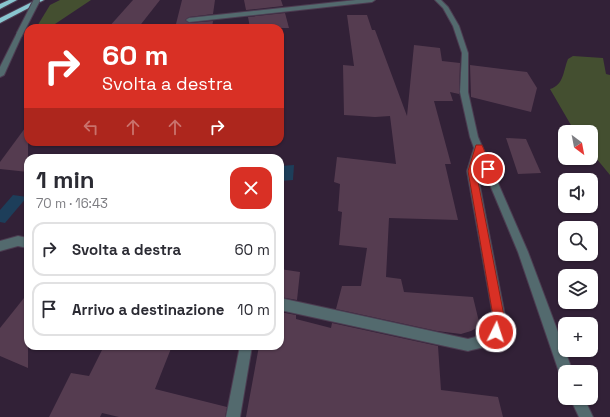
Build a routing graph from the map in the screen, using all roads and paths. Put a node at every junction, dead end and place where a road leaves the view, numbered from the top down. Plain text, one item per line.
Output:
1 (14, 0) edge
2 (37, 0) edge
3 (41, 0) edge
4 (372, 0) edge
5 (438, 0) edge
6 (0, 7) edge
7 (189, 20) dead end
8 (0, 21) edge
9 (25, 24) edge
10 (24, 25) edge
11 (0, 75) edge
12 (479, 148) junction
13 (24, 242) edge
14 (0, 246) edge
15 (284, 305) edge
16 (245, 350) edge
17 (563, 365) edge
18 (580, 405) edge
19 (233, 417) edge
20 (586, 417) edge

1 - 6 highway
2 - 9 street, bridge
3 - 8 highway
4 - 7 street
5 - 12 street
10 - 11 street, bridge
12 - 15 street
12 - 17 street
13 - 14 street
16 - 19 street
18 - 20 street

